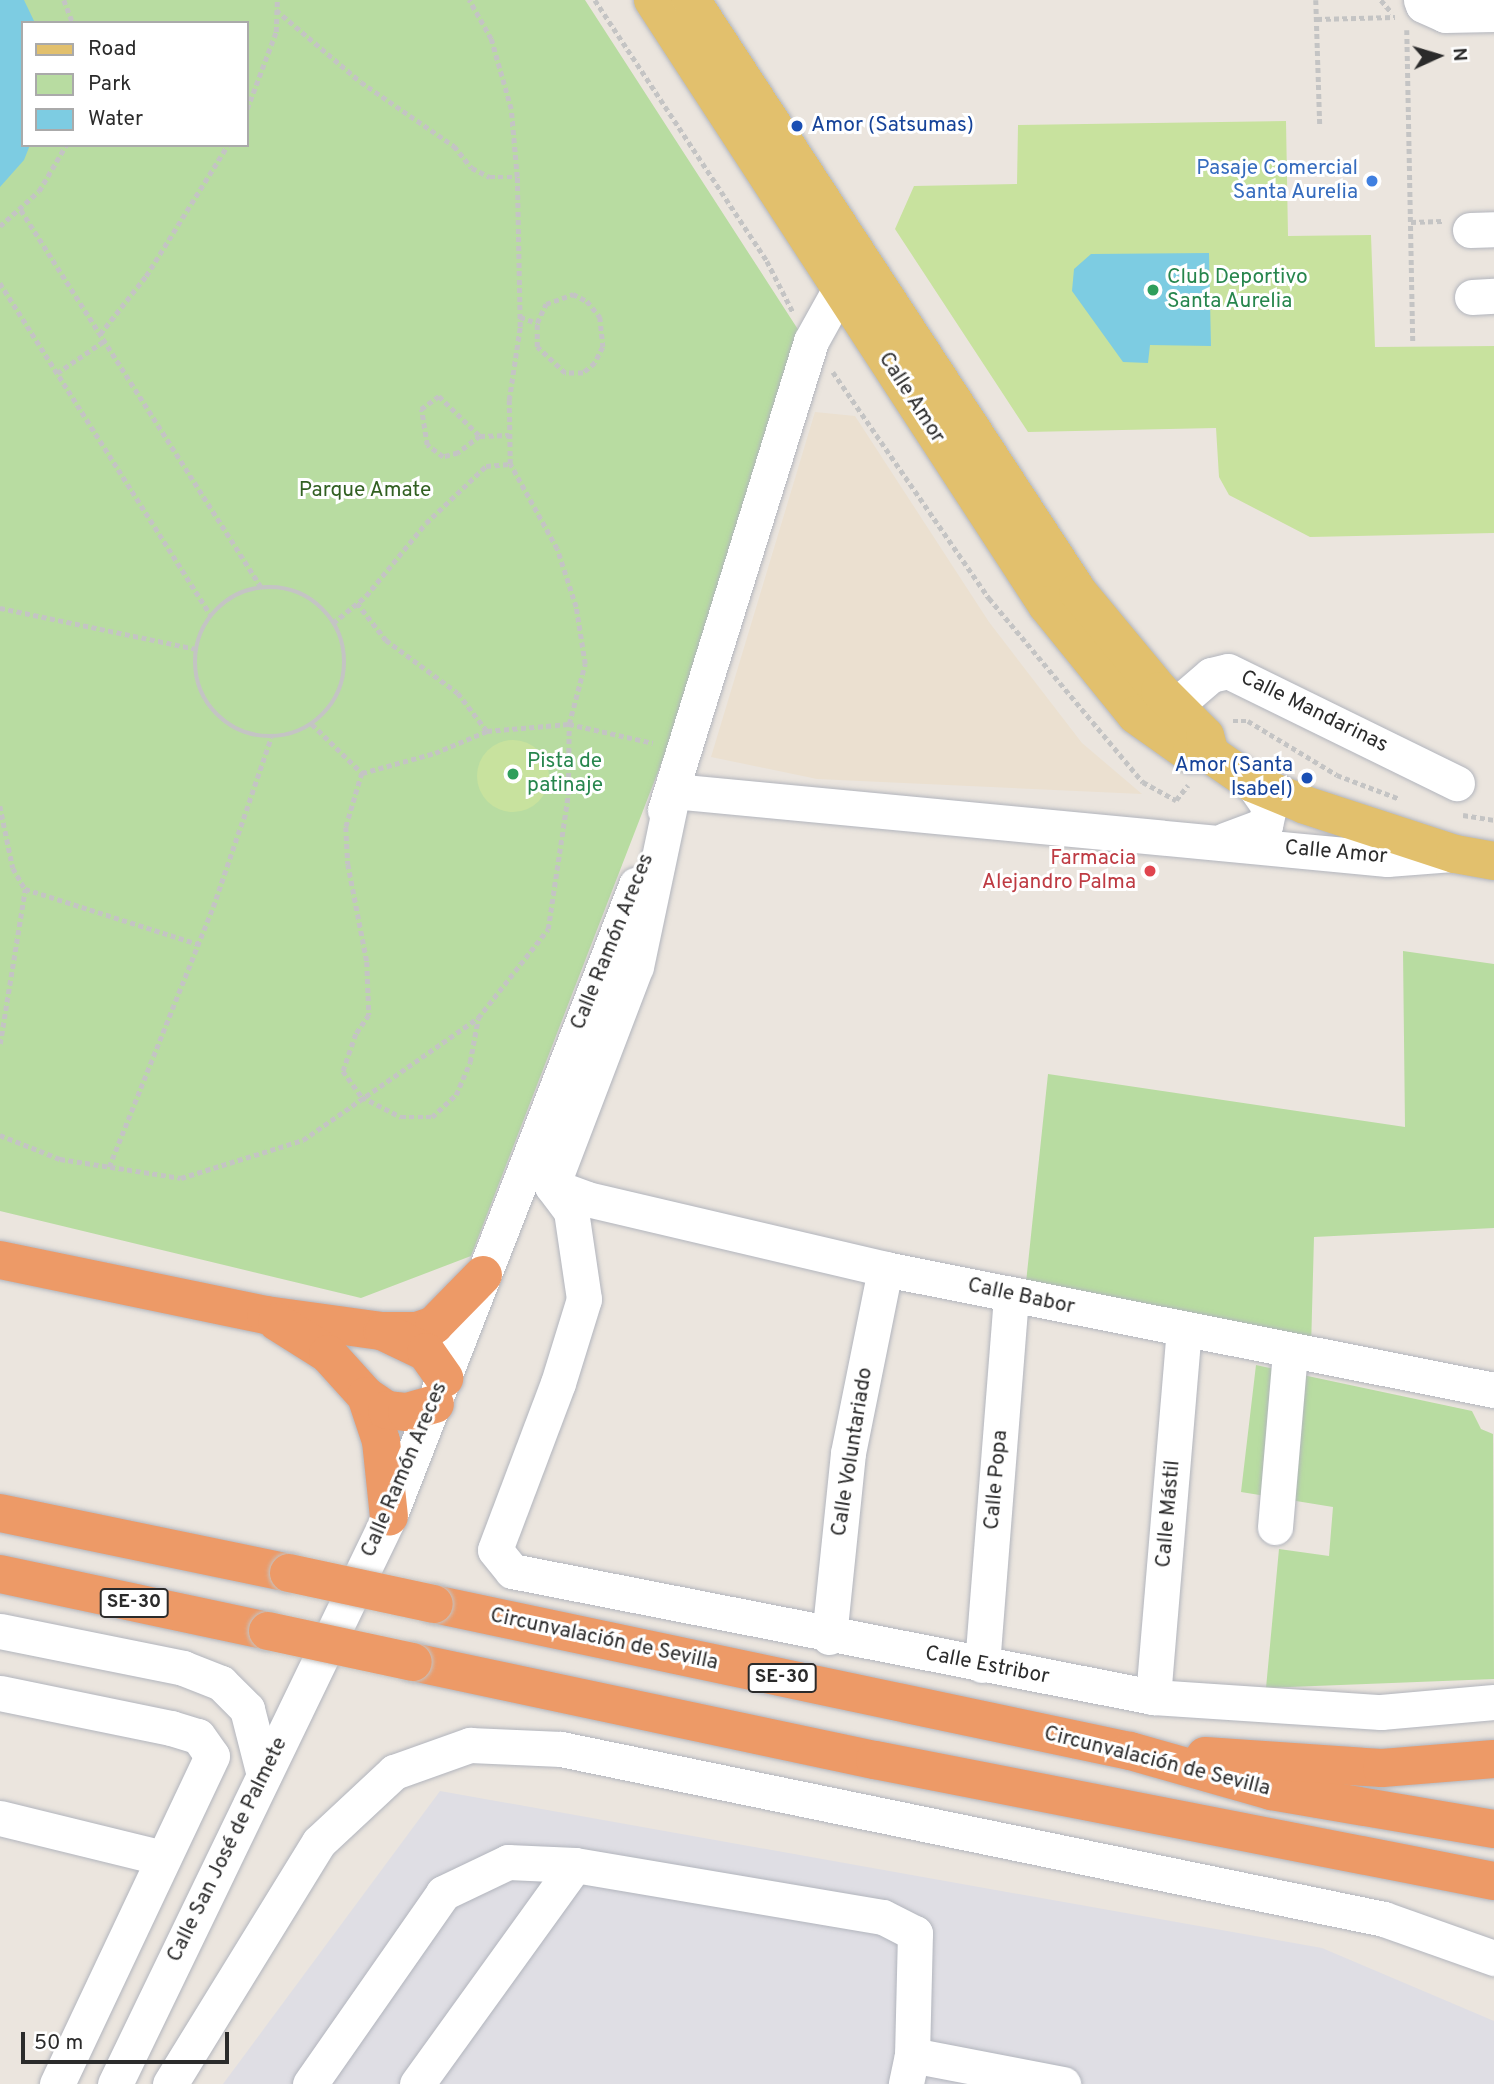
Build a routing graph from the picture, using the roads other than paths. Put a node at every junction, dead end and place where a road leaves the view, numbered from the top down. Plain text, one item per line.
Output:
1 (653, 0) edge
2 (691, 0) edge
3 (1408, 9) edge
4 (1494, 14) edge
5 (853, 278) junction
6 (1176, 705) junction
7 (1218, 742) junction
8 (1252, 783) junction
9 (673, 791) junction
10 (1458, 798) road end
11 (1218, 842) junction
12 (1455, 854) junction
13 (1494, 861) edge
14 (552, 1186) junction
15 (0, 1260) edge
16 (885, 1269) junction
17 (483, 1275) junction
18 (1012, 1295) junction
19 (266, 1315) junction
20 (382, 1331) junction
21 (1184, 1331) junction
22 (1290, 1350) junction
23 (1494, 1390) edge
24 (439, 1391) junction
25 (366, 1396) junction
26 (0, 1500) edge
27 (0, 1513) edge
28 (389, 1517) junction
29 (50, 1524) junction
30 (1275, 1527) dead end
31 (0, 1574) edge
32 (341, 1615) joint
33 (0, 1631) edge
34 (829, 1637) junction
35 (982, 1665) junction
36 (0, 1693) edge
37 (1153, 1697) junction
38 (1494, 1702) edge
39 (1130, 1751) junction
40 (1494, 1759) edge
41 (875, 1760) junction
42 (264, 1775) junction
43 (0, 1818) edge
44 (1494, 1829) edge
45 (163, 1858) junction
46 (575, 1865) junction
47 (1494, 1881) edge
48 (1494, 1906) edge
49 (1494, 1958) edge
50 (909, 2069) edge
51 (57, 2084) edge
52 (115, 2084) edge
53 (170, 2084) edge
54 (310, 2084) edge
55 (417, 2084) edge
56 (1063, 2084) edge

1 - 5 main road, Calle Amor
2 - 5 main road, Calle Amor
3 - 4 street
5 - 6 main road, Calle Amor
5 - 7 main road, Calle Amor
5 - 9 street, Calle Ramón Areces
6 - 7 main road, Calle Amor
6 - 10 street, Calle Mandarinas
7 - 8 main road, Calle Amor
8 - 11 street, Calle Amor
8 - 12 main road, Calle Amor
9 - 11 street, Calle Amor
9 - 14 street
9 - 17 street, Calle Ramón Areces
11 - 12 street, Calle Amor
12 - 13 main road, Calle Amor
14 - 16 street, Calle Babor
14 - 34 street, Calle Estribor
15 - 19 highway
16 - 18 street, Calle Babor
16 - 34 street, Calle Voluntariado
17 - 20 highway
17 - 24 street, Calle Ramón Areces
18 - 21 street, Calle Babor
18 - 35 street, Calle Popa
19 - 20 highway
19 - 25 highway
20 - 24 highway
21 - 22 street, Calle Babor
21 - 37 street, Calle Mástil
22 - 23 street, Calle Babor
22 - 30 street
24 - 25 highway
24 - 28 street, Calle Ramón Areces
25 - 28 highway
26 - 29 highway
27 - 29 highway, Circunvalación de Sevilla / SE-30
28 - 32 street, Calle Ramón Areces
29 - 39 highway, Circunvalación de Sevilla / SE-30, bridge
31 - 41 highway, SE-30, bridge
32 - 42 street, Calle San José de Palmete
33 - 42 street
34 - 35 street, Calle Estribor
35 - 37 street, Calle Estribor
36 - 45 street
37 - 38 street, Calle Estribor
39 - 40 highway
39 - 44 highway, Circunvalación de Sevilla / SE-30
41 - 47 highway, SE-30
41 - 48 highway
42 - 52 street, Calle San José de Palmete
43 - 45 street
45 - 51 street
46 - 50 street
46 - 54 street
46 - 55 street
49 - 53 street
50 - 56 street

